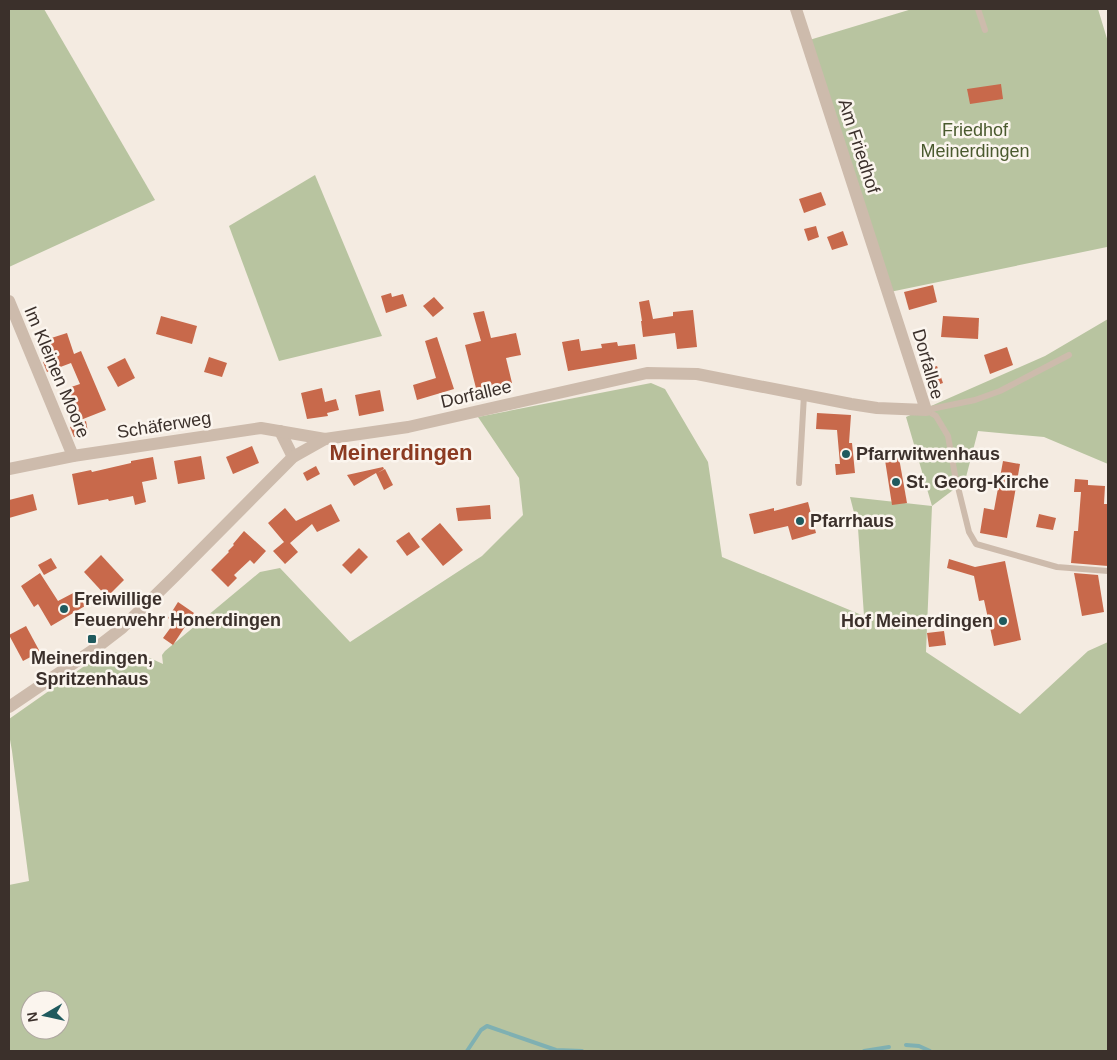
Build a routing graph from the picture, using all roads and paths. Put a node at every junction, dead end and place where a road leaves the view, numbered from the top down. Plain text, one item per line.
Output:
1 (796, 9) edge
2 (978, 9) edge
3 (985, 30) dead end
4 (888, 294) joint
5 (9, 301) edge
6 (1069, 355) dead end
7 (804, 395) junction
8 (926, 410) junction
9 (280, 431) junction
10 (325, 439) junction
11 (73, 456) junction
12 (293, 457) junction
13 (9, 469) edge
14 (799, 483) dead end
15 (1108, 571) edge
16 (9, 707) edge

1 - 4 street, Am Friedhof
2 - 3 lane
4 - 8 street, Dorfallee
5 - 11 street, Im Kleinen Moore
6 - 8 lane
7 - 8 street, Dorfallee
7 - 10 street, Dorfallee
7 - 14 lane
8 - 15 lane
9 - 10 street, Schäferweg
9 - 11 street, Schäferweg
9 - 12 street
10 - 12 street, Dorfallee
11 - 13 street, Schäferweg
12 - 16 street, Dorfallee

